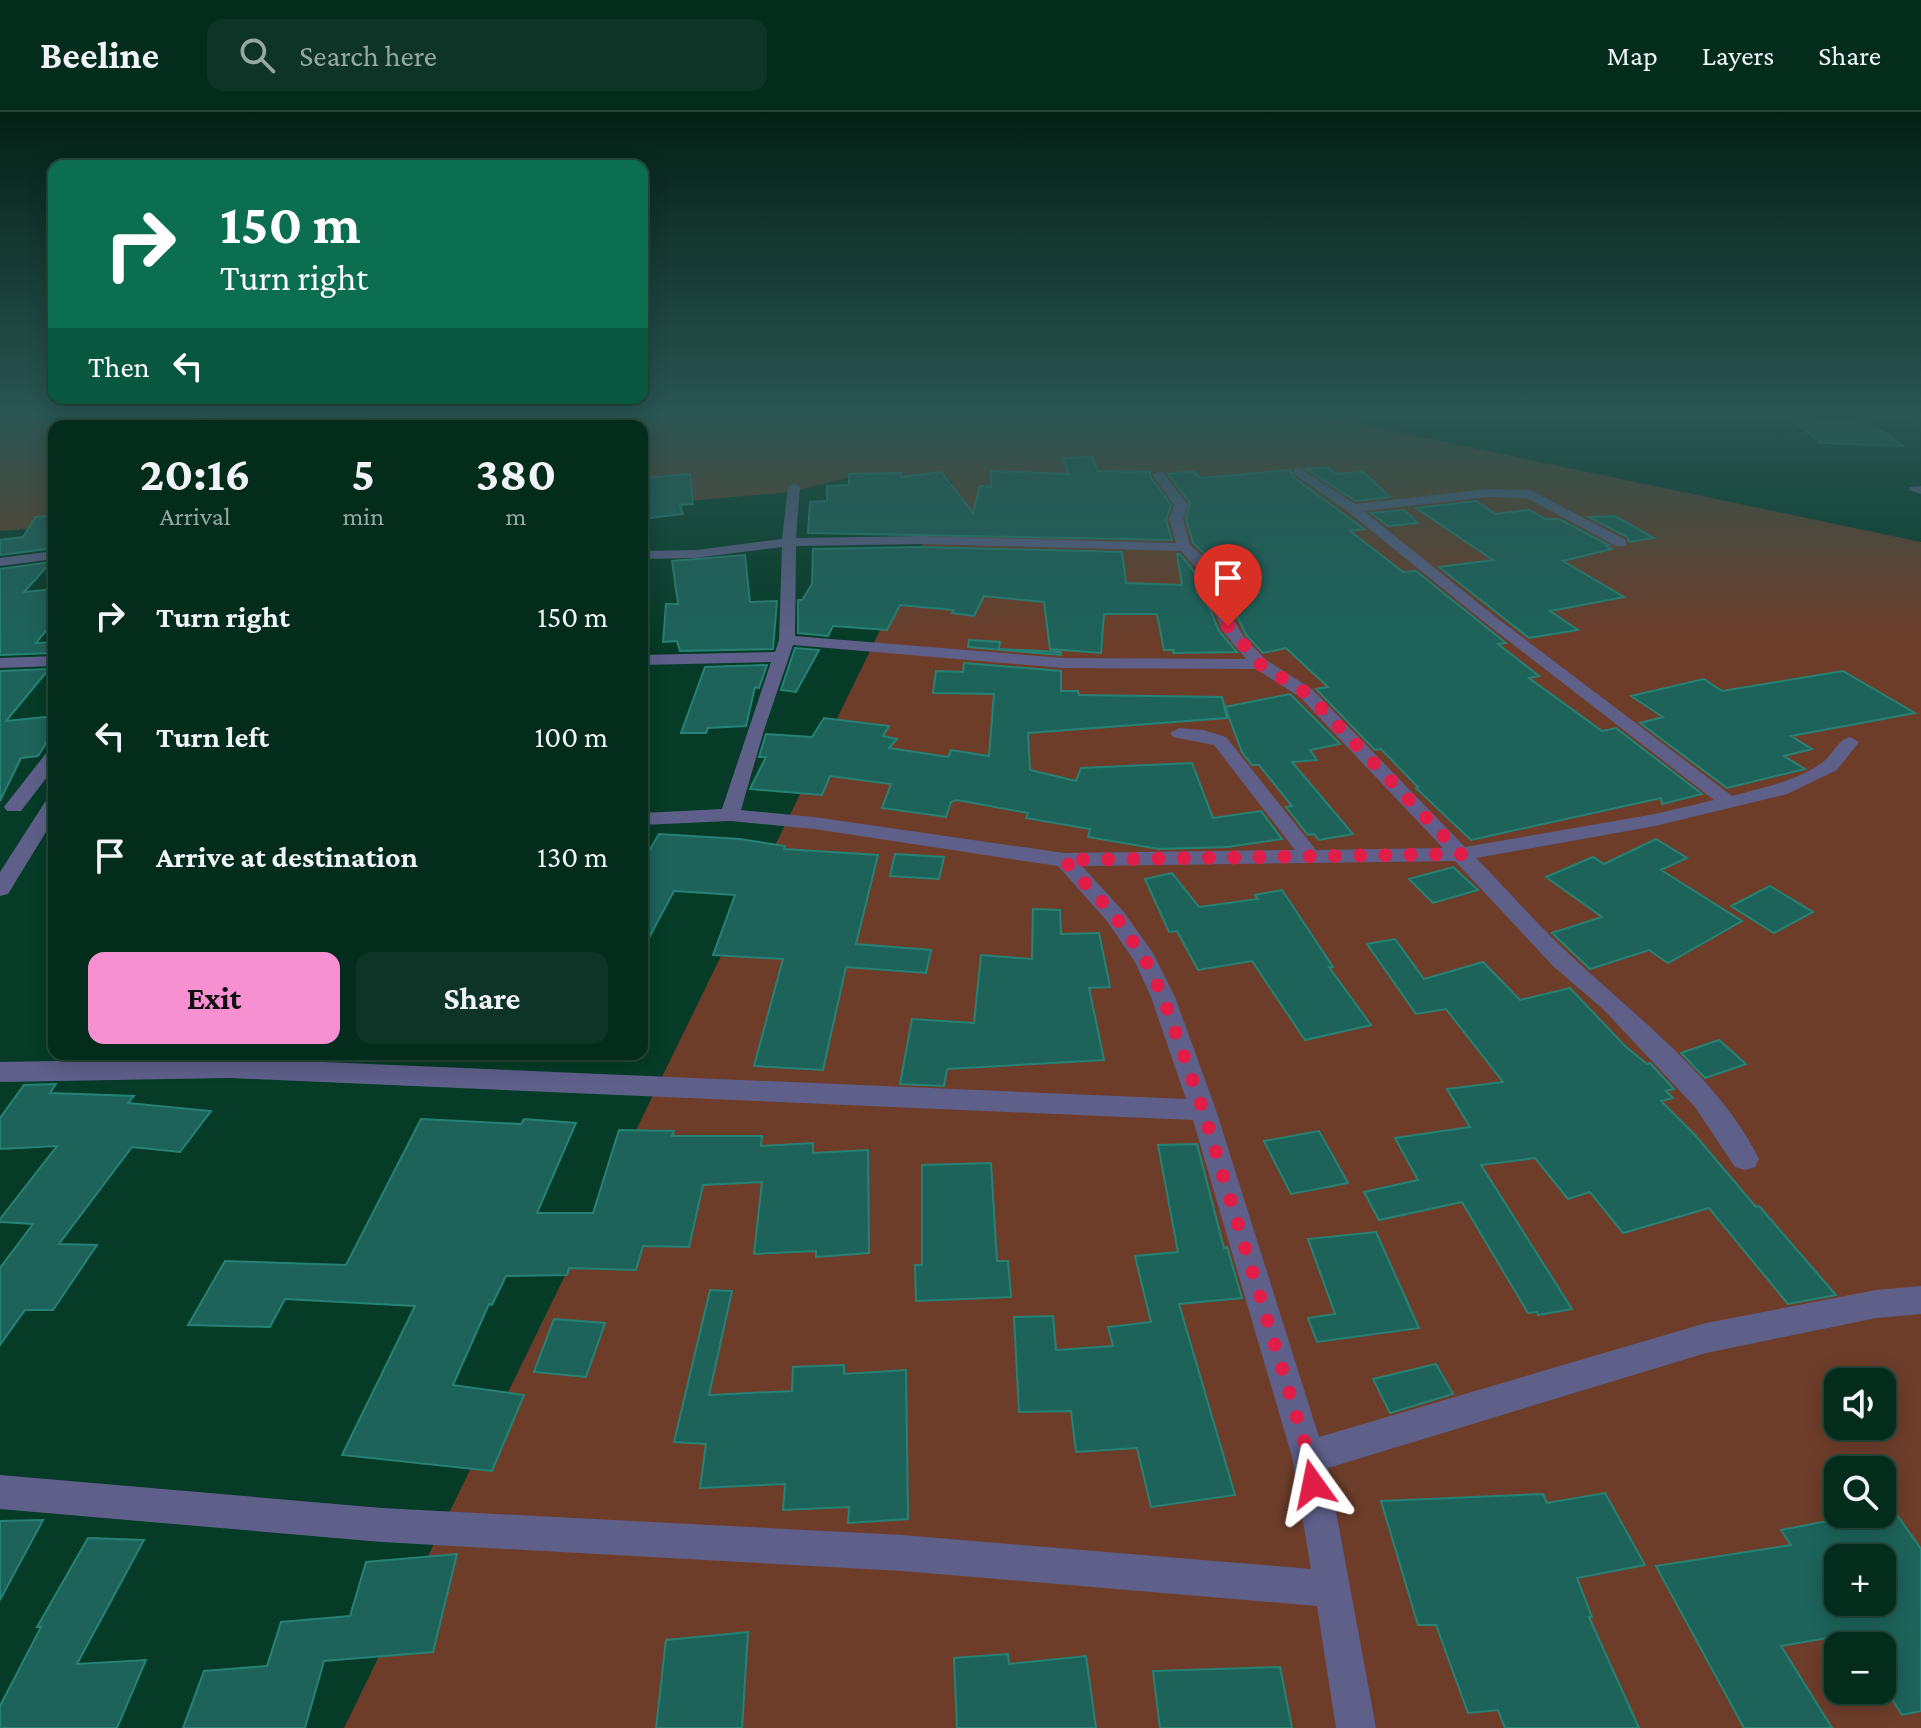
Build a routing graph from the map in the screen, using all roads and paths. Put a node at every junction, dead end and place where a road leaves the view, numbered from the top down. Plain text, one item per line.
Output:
1 (793, 491) edge
2 (1171, 491) edge
3 (1328, 491) edge
4 (1352, 508) junction
5 (789, 542) junction
6 (1621, 543) dead end
7 (1184, 547) junction
8 (648, 555) edge
9 (48, 556) edge
10 (0, 562) edge
11 (784, 648) junction
12 (648, 659) edge
13 (48, 661) edge
14 (0, 663) edge
15 (1260, 664) junction
16 (1179, 733) dead end
17 (1850, 742) dead end
18 (48, 763) edge
19 (1730, 803) junction
20 (48, 806) edge
21 (7, 808) edge
22 (48, 814) edge
23 (730, 815) junction
24 (648, 819) edge
25 (1461, 854) junction
26 (1312, 858) junction
27 (1064, 860) junction
28 (0, 889) edge
29 (0, 1072) edge
30 (1203, 1110) junction
31 (1745, 1159) dead end
32 (1921, 1300) edge
33 (1309, 1457) junction
34 (0, 1492) edge
35 (1330, 1589) junction
36 (1356, 1728) edge

1 - 5 street
2 - 7 street
3 - 4 street
4 - 6 street
4 - 19 street
5 - 7 street
5 - 8 street
5 - 11 street
7 - 15 street
9 - 10 street
11 - 12 street
11 - 15 street
11 - 23 street
13 - 14 street
15 - 25 street
16 - 26 street
17 - 19 street
18 - 21 street
19 - 25 street
20 - 21 street
22 - 28 street
23 - 24 street
23 - 27 street
25 - 26 street
25 - 31 street
26 - 27 street
27 - 30 street
29 - 30 street
30 - 33 street
32 - 33 street
33 - 35 street
34 - 35 street
35 - 36 street

